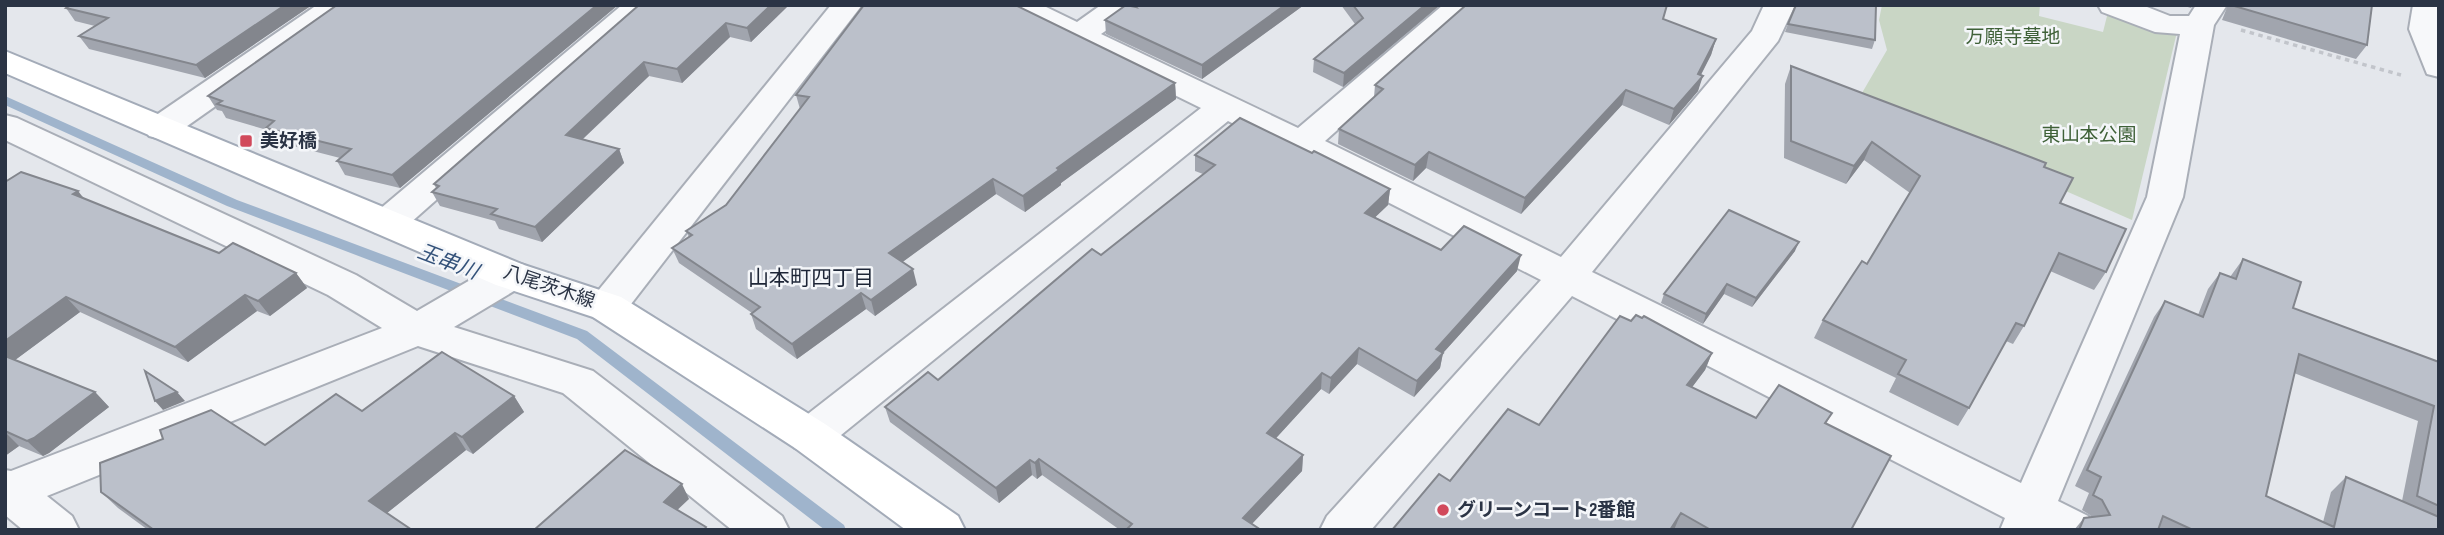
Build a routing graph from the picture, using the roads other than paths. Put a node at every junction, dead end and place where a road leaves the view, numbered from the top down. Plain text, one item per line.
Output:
1 (338, 5) edge
2 (640, 5) edge
3 (847, 5) edge
4 (1017, 5) edge
5 (1122, 5) edge
6 (1462, 5) edge
7 (1780, 5) edge
8 (2113, 5) edge
9 (2429, 5) edge
10 (2204, 16) edge
11 (1079, 35) junction
12 (5, 61) edge
13 (2425, 73) edge
14 (1225, 106) junction
15 (5, 126) edge
16 (162, 128) junction
17 (1301, 143) junction
18 (387, 223) junction
19 (510, 275) junction
20 (1566, 277) junction
21 (607, 307) junction
22 (417, 330) junction
23 (810, 436) junction
24 (7, 490) edge
25 (2027, 520) edge
26 (757, 527) edge
27 (56, 530) edge
28 (942, 530) edge
29 (1343, 530) edge
30 (2072, 530) edge

1 - 16 street
2 - 18 street
3 - 21 street
4 - 11 street
5 - 11 street
6 - 17 street
7 - 20 street
8 - 10 street
9 - 13 street
10 - 25 street
11 - 14 street
12 - 16 main road, 八尾茨木線
14 - 17 street
14 - 23 street
15 - 22 street
16 - 18 main road, 八尾茨木線
17 - 20 street
18 - 19 main road, 八尾茨木線
19 - 21 main road, 八尾茨木線
19 - 22 street
20 - 25 street
20 - 29 street
21 - 23 main road, 八尾茨木線
22 - 24 street
22 - 26 street
23 - 28 main road, 八尾茨木線
24 - 27 street
25 - 30 street

